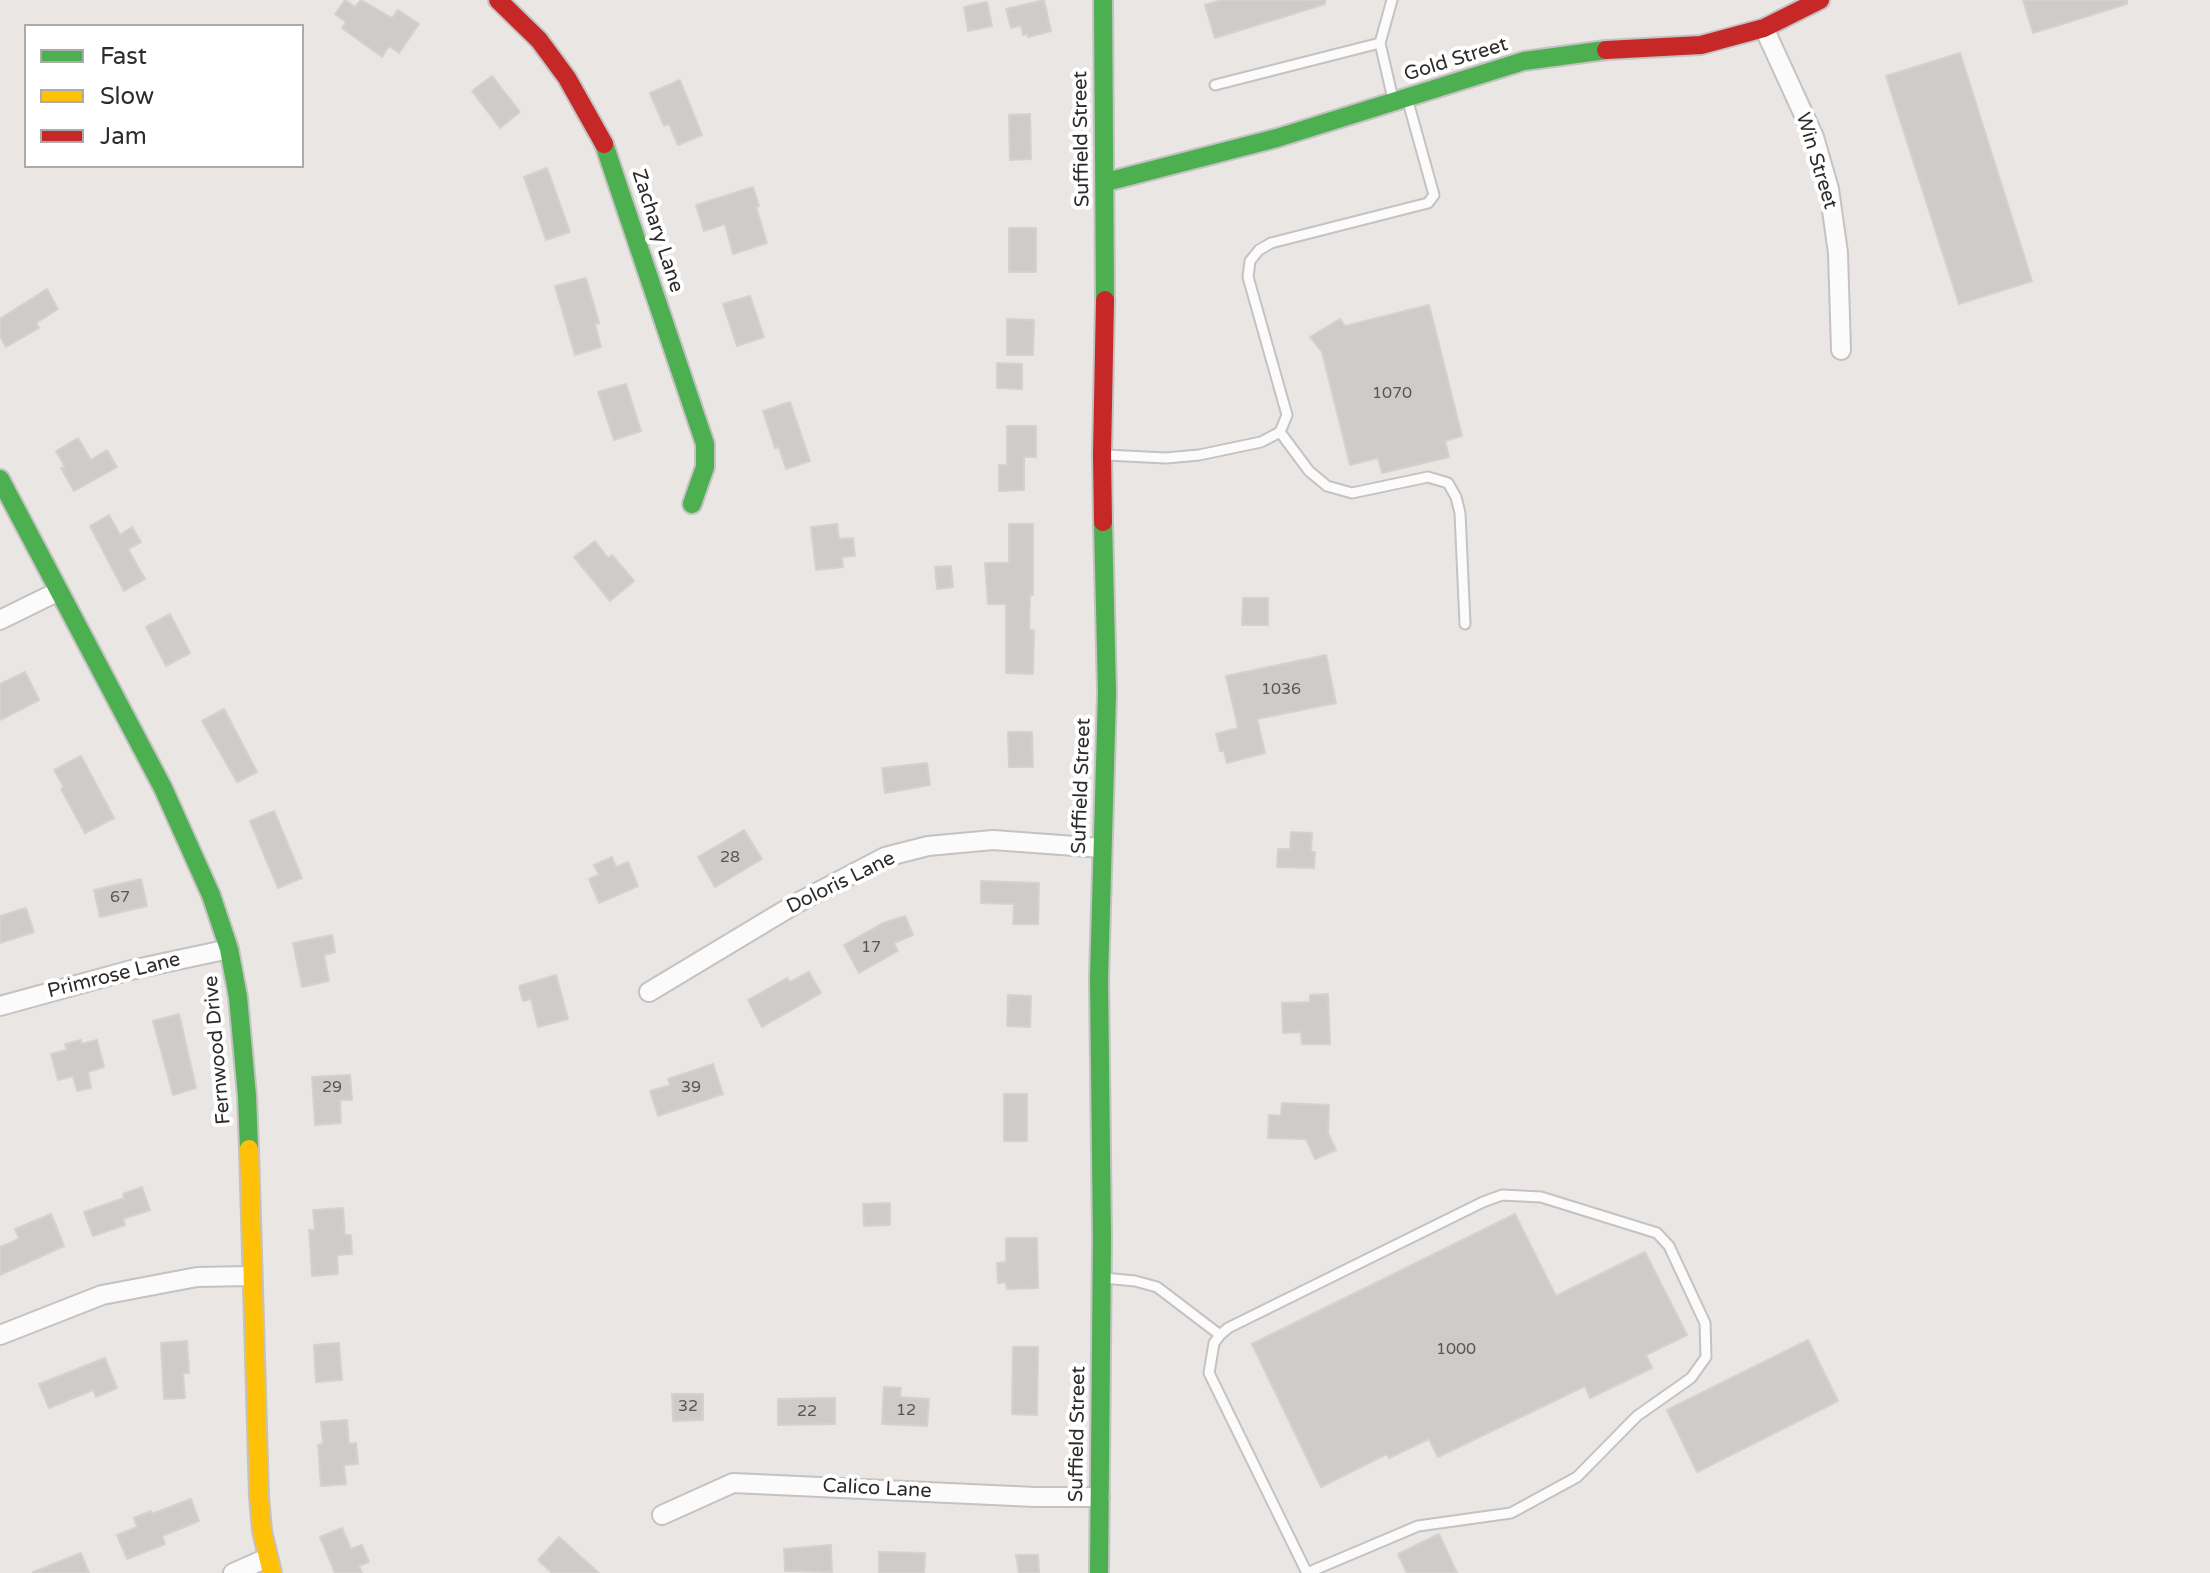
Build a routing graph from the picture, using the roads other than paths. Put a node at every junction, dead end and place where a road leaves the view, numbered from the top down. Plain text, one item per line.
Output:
1 (498, 0) edge
2 (1103, 0) edge
3 (1392, 0) edge
4 (1820, 0) edge
5 (1764, 28) junction
6 (1380, 43) junction
7 (1215, 85) dead end
8 (1400, 100) junction
9 (1106, 182) junction
10 (1841, 350) dead end
11 (1280, 432) junction
12 (1102, 455) junction
13 (0, 479) edge
14 (692, 504) dead end
15 (59, 591) junction
16 (0, 620) edge
17 (1465, 624) dead end
18 (1102, 848) junction
19 (229, 949) junction
20 (649, 992) dead end
21 (0, 1006) edge
22 (251, 1276) junction
23 (1102, 1278) junction
24 (0, 1335) edge
25 (1220, 1335) junction
26 (1100, 1497) junction
27 (662, 1515) dead end
28 (270, 1566) edge
29 (233, 1573) edge
30 (1099, 1573) edge
31 (1307, 1573) edge

1 - 14 street, Zachary Lane
2 - 9 street, Suffield Street
3 - 6 lane
4 - 5 street, Gold Street
5 - 8 street, Gold Street
5 - 10 street, Win Street
6 - 7 lane
6 - 8 lane
8 - 9 street, Gold Street
8 - 11 lane
9 - 12 street, Suffield Street
11 - 12 lane
11 - 17 lane
12 - 18 street, Suffield Street
13 - 15 street, Fernwood Drive
15 - 16 street
15 - 19 street, Fernwood Drive
18 - 20 street, Doloris Lane
18 - 23 street, Suffield Street
19 - 21 street, Primrose Lane
19 - 22 street, Fernwood Drive
22 - 24 street
22 - 28 street, Fernwood Drive
23 - 25 lane
23 - 26 street, Suffield Street
25 - 31 lane
25 - 31 lane
26 - 27 street, Calico Lane
26 - 30 street, Suffield Street
28 - 29 street

